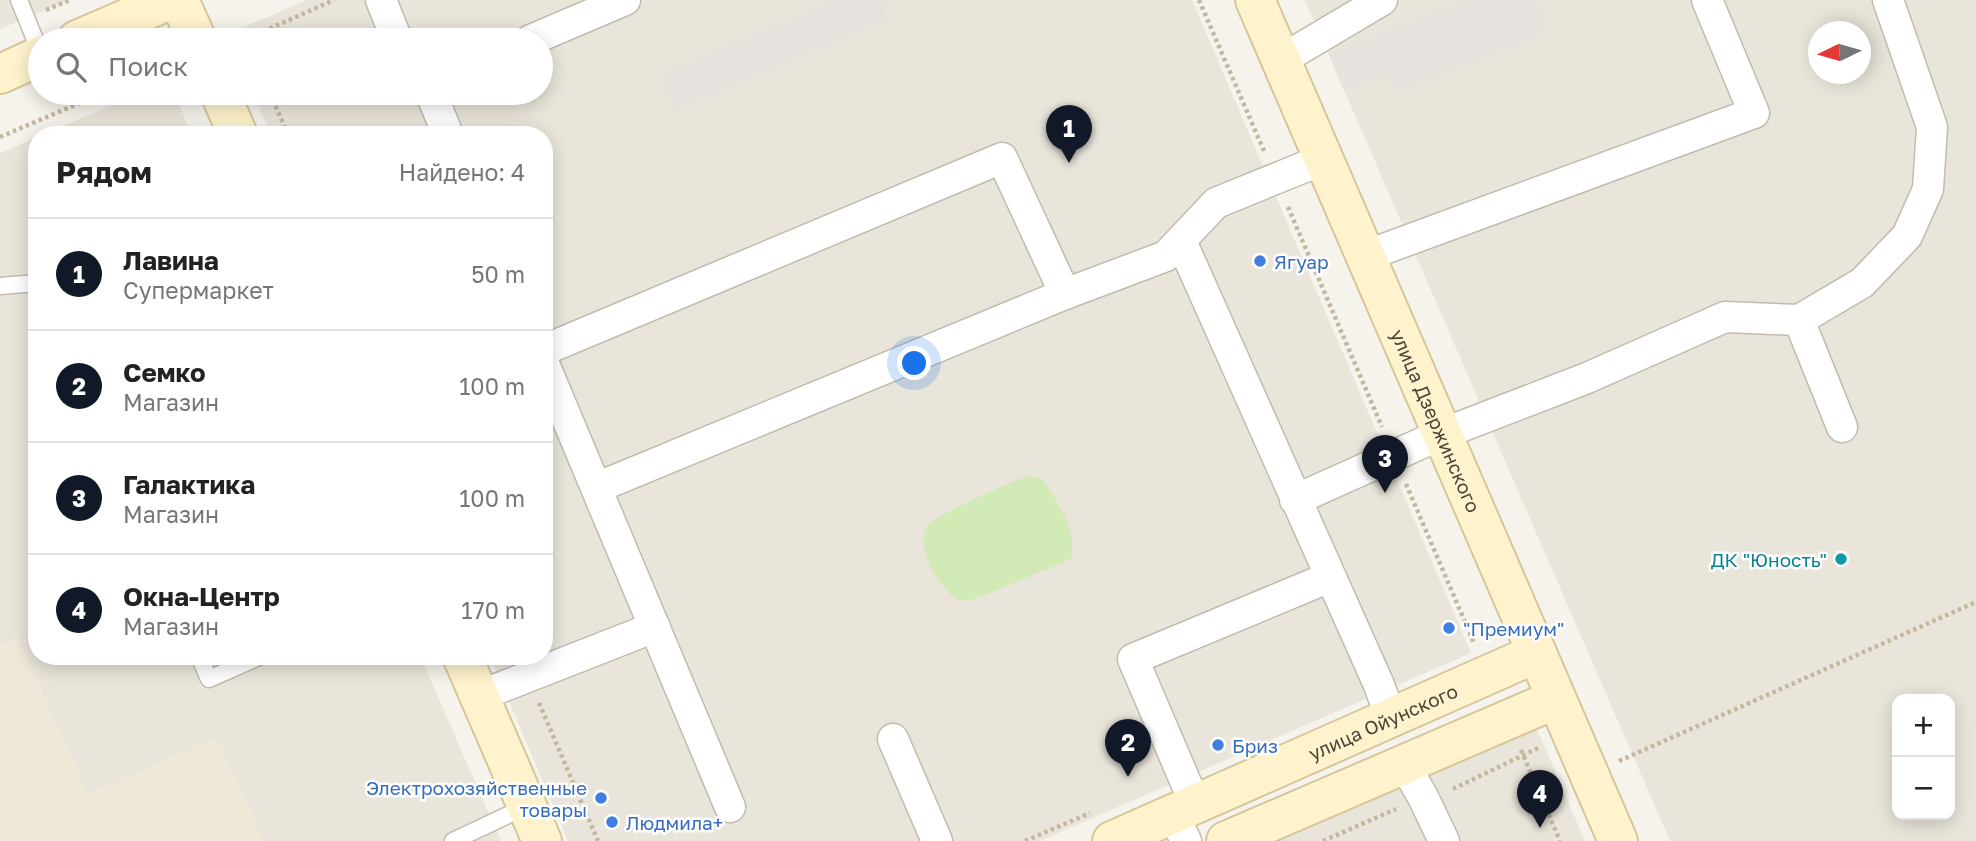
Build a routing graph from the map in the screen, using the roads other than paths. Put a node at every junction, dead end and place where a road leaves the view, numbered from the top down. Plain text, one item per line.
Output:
1 (19, 0) edge
2 (170, 0) edge
3 (179, 0) edge
4 (382, 0) edge
5 (1255, 0) edge
6 (1382, 0) edge
7 (1707, 0) edge
8 (1888, 0) edge
9 (616, 2) edge
10 (30, 28) edge
11 (105, 28) edge
12 (192, 28) edge
13 (392, 28) edge
14 (553, 30) edge
15 (28, 60) edge
16 (1281, 60) junction
17 (0, 74) edge
18 (225, 105) edge
19 (436, 105) edge
20 (234, 126) edge
21 (444, 126) edge
22 (1324, 159) junction
23 (1181, 241) junction
24 (1365, 256) junction
25 (28, 284) edge
26 (0, 286) edge
27 (1065, 295) junction
28 (1799, 320) junction
29 (553, 346) edge
30 (554, 411) edge
31 (1842, 427) dead end
32 (1443, 434) junction
33 (596, 488) junction
34 (1296, 500) junction
35 (1330, 577) junction
36 (655, 628) junction
37 (1537, 653) junction
38 (203, 665) edge
39 (241, 665) edge
40 (466, 665) edge
41 (479, 696) junction
42 (1556, 699) junction
43 (1391, 718) junction
44 (893, 739) dead end
45 (1404, 764) junction
46 (527, 806) junction
47 (730, 807) dead end
48 (1185, 820) edge
49 (453, 841) edge
50 (542, 841) edge
51 (937, 841) edge
52 (1112, 841) edge
53 (1226, 841) edge
54 (1444, 841) edge
55 (1618, 841) edge

1 - 10 lane
2 - 11 street
3 - 12 street
4 - 13 street
5 - 16 street, улица Дзержинского
6 - 16 street
7 - 24 street
8 - 28 street
9 - 14 street
15 - 17 street
16 - 22 street, улица Дзержинского
18 - 20 street
19 - 21 street
22 - 23 street
22 - 24 street, улица Дзержинского
23 - 27 street
23 - 34 street
24 - 32 street, улица Дзержинского
25 - 26 lane
27 - 29 street
27 - 33 street
28 - 31 street
28 - 32 street
30 - 33 street
32 - 34 street
32 - 37 street, улица Дзержинского
33 - 36 street
34 - 35 street
35 - 43 street
35 - 48 street
36 - 41 street
36 - 47 street
37 - 42 street, улица Дзержинского
37 - 43 street, улица Ойунского
38 - 39 lane
40 - 41 street
41 - 46 street
42 - 45 street
42 - 55 street, улица Дзержинского
43 - 48 street, улица Ойунского
44 - 51 street
45 - 53 street
45 - 54 street
46 - 49 lane
46 - 50 street
48 - 52 street, улица Ойунского

